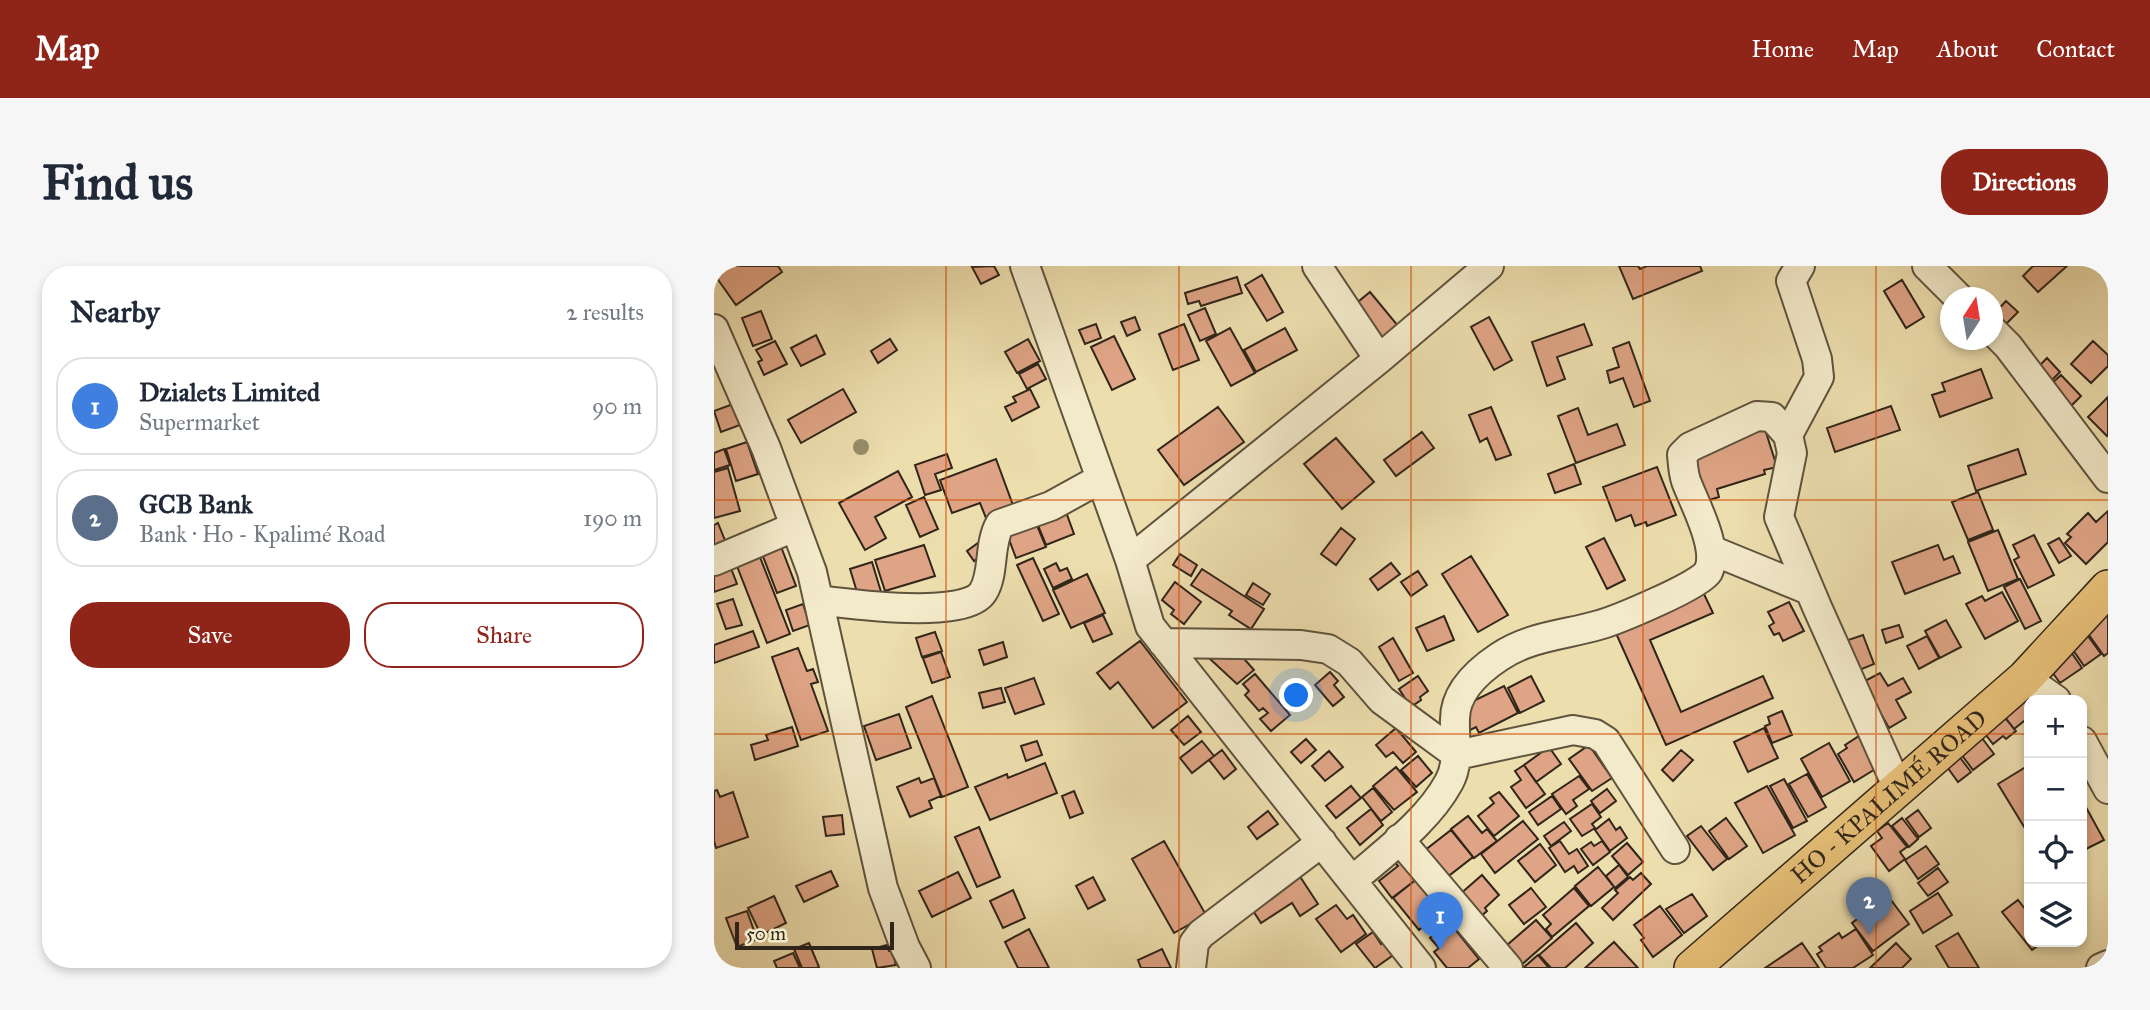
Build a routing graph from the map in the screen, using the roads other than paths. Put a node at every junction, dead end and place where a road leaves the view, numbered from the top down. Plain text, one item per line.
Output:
1 (1025, 266) edge
2 (1317, 266) edge
3 (1489, 266) edge
4 (1800, 266) edge
5 (1927, 266) edge
6 (1948, 287) edge
7 (714, 329) edge
8 (2003, 341) edge
9 (1379, 359) junction
10 (1788, 435) junction
11 (2108, 478) edge
12 (1100, 479) junction
13 (794, 527) junction
14 (1711, 550) junction
15 (1130, 560) junction
16 (714, 561) edge
17 (2108, 588) edge
18 (1809, 590) junction
19 (819, 600) junction
20 (1163, 643) junction
21 (2025, 678) junction
22 (2049, 695) edge
23 (2087, 750) edge
24 (1457, 755) junction
25 (1898, 788) junction
26 (2108, 789) edge
27 (1399, 839) junction
28 (1322, 842) junction
29 (1675, 849) dead end
30 (1353, 880) junction
31 (2108, 965) edge
32 (916, 968) edge
33 (1191, 968) edge
34 (1421, 968) edge
35 (1508, 968) edge
36 (1692, 968) edge
37 (2101, 968) edge

1 - 12 street
2 - 9 street
3 - 9 street
4 - 10 street
5 - 6 street
7 - 13 street
8 - 11 street
9 - 15 street
10 - 14 street
10 - 18 street
12 - 15 street
12 - 19 street
13 - 16 street
13 - 19 street
14 - 18 street
14 - 24 street
15 - 20 street
17 - 21 main road, HO - KPALIMÉ ROAD
18 - 25 street
19 - 32 street
20 - 24 street
20 - 28 street
21 - 22 street
21 - 25 main road, HO - KPALIMÉ ROAD
23 - 26 street
24 - 27 street
24 - 29 street
25 - 36 main road, HO - KPALIMÉ ROAD
27 - 30 street
27 - 35 street
28 - 30 street
28 - 33 street
30 - 34 street
31 - 37 street

